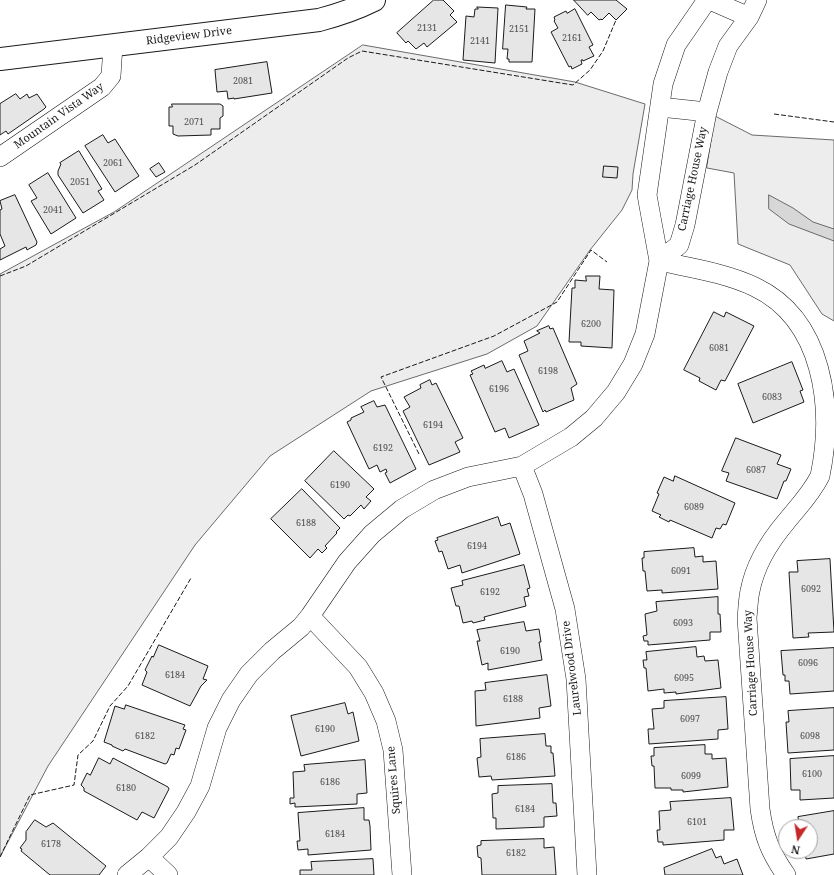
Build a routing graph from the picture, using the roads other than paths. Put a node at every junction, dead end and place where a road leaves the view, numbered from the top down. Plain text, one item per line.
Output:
1 (374, 0) edge
2 (708, 0) edge
3 (757, 0) edge
4 (749, 17) junction
5 (113, 45) junction
6 (0, 60) edge
7 (660, 107) junction
8 (707, 112) junction
9 (0, 157) edge
10 (659, 261) junction
11 (522, 466) junction
12 (310, 616) junction
13 (149, 857) junction
14 (127, 875) edge
15 (168, 875) edge
16 (402, 875) edge
17 (587, 875) edge
18 (786, 875) edge

1 - 5 street, Ridgeview Drive
2 - 4 street
2 - 7 street
3 - 4 street, Carriage House Way
4 - 8 street, Carriage House Way
5 - 6 street, Ridgeview Drive
5 - 9 street, Mountain Vista Way
7 - 8 street, Carriage House Way
7 - 10 street
8 - 10 street, Carriage House Way
10 - 11 street
10 - 18 street, Carriage House Way
11 - 12 street
11 - 17 street, Laurelwood Drive
12 - 13 street
12 - 16 street, Squires Lane
13 - 14 street
13 - 15 street

